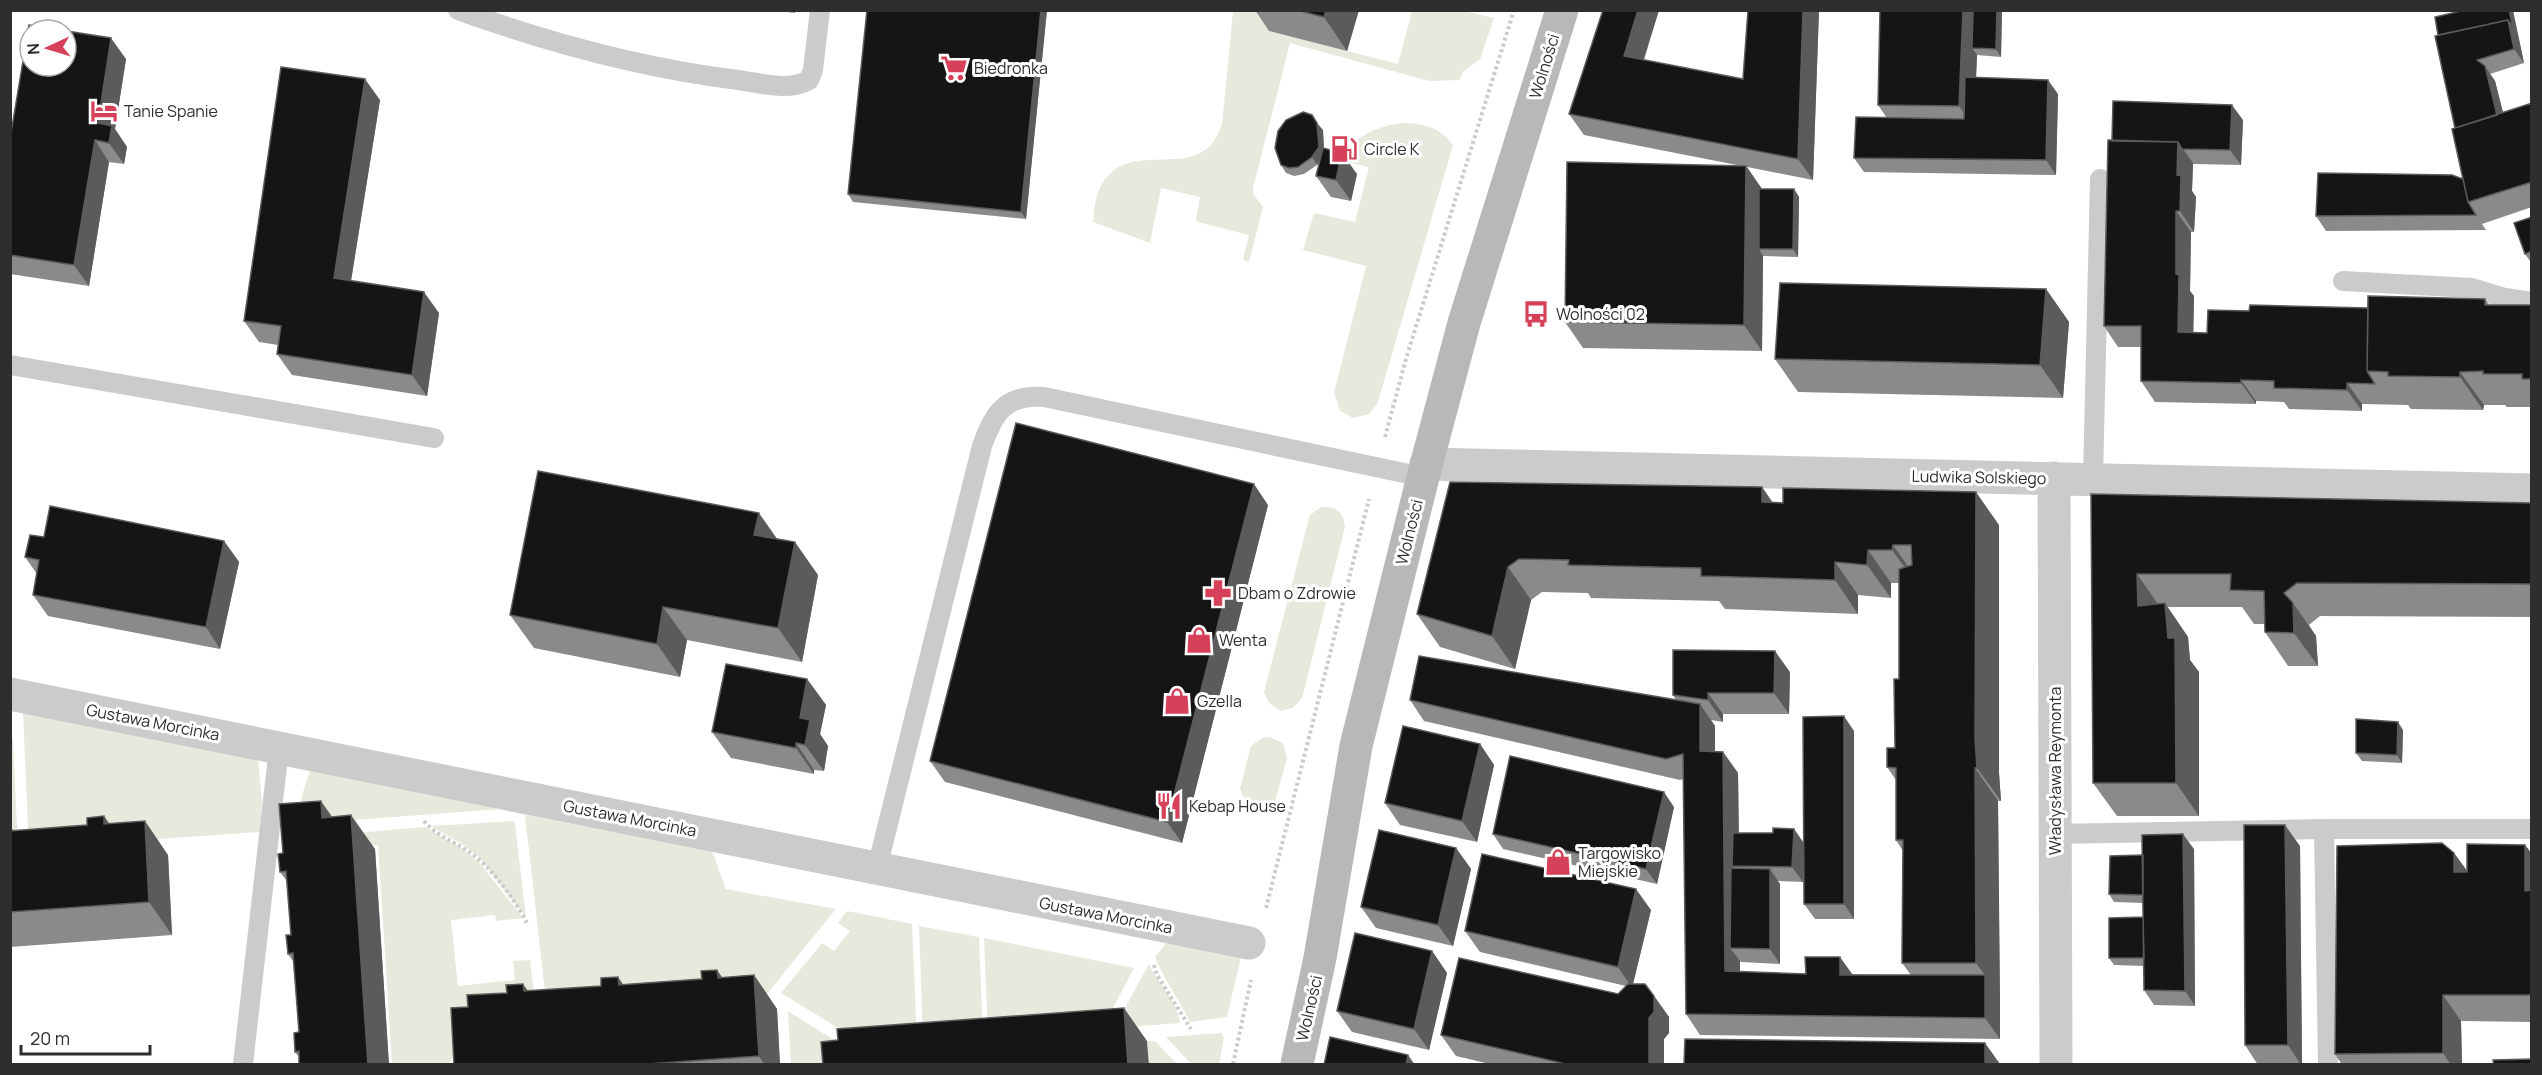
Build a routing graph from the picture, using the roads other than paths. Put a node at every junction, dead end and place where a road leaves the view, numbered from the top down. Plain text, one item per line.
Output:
1 (458, 10) edge
2 (820, 10) edge
3 (1562, 10) edge
4 (2100, 179) dead end
5 (2343, 281) dead end
6 (2532, 302) edge
7 (10, 364) edge
8 (434, 438) dead end
9 (1424, 471) junction
10 (2054, 478) junction
11 (2093, 479) junction
12 (2532, 490) edge
13 (10, 693) edge
14 (279, 748) junction
15 (2324, 829) junction
16 (2532, 829) edge
17 (2055, 834) junction
18 (877, 868) junction
19 (1249, 943) dead end
20 (243, 1065) edge
21 (1297, 1065) edge
22 (2056, 1065) edge
23 (2328, 1065) edge

1 - 2 lane
3 - 9 street, Wolności
4 - 11 lane
5 - 6 lane
7 - 8 lane
9 - 10 street, Ludwika Solskiego
9 - 18 lane
9 - 21 street, Wolności
10 - 11 street, Ludwika Solskiego
10 - 17 street, Władysława Reymonta
11 - 12 street, Ludwika Solskiego
13 - 14 street, Gustawa Morcinka
14 - 18 street, Gustawa Morcinka
14 - 20 lane
15 - 16 lane
15 - 17 lane
15 - 23 lane
17 - 22 street, Władysława Reymonta
18 - 19 street, Gustawa Morcinka

